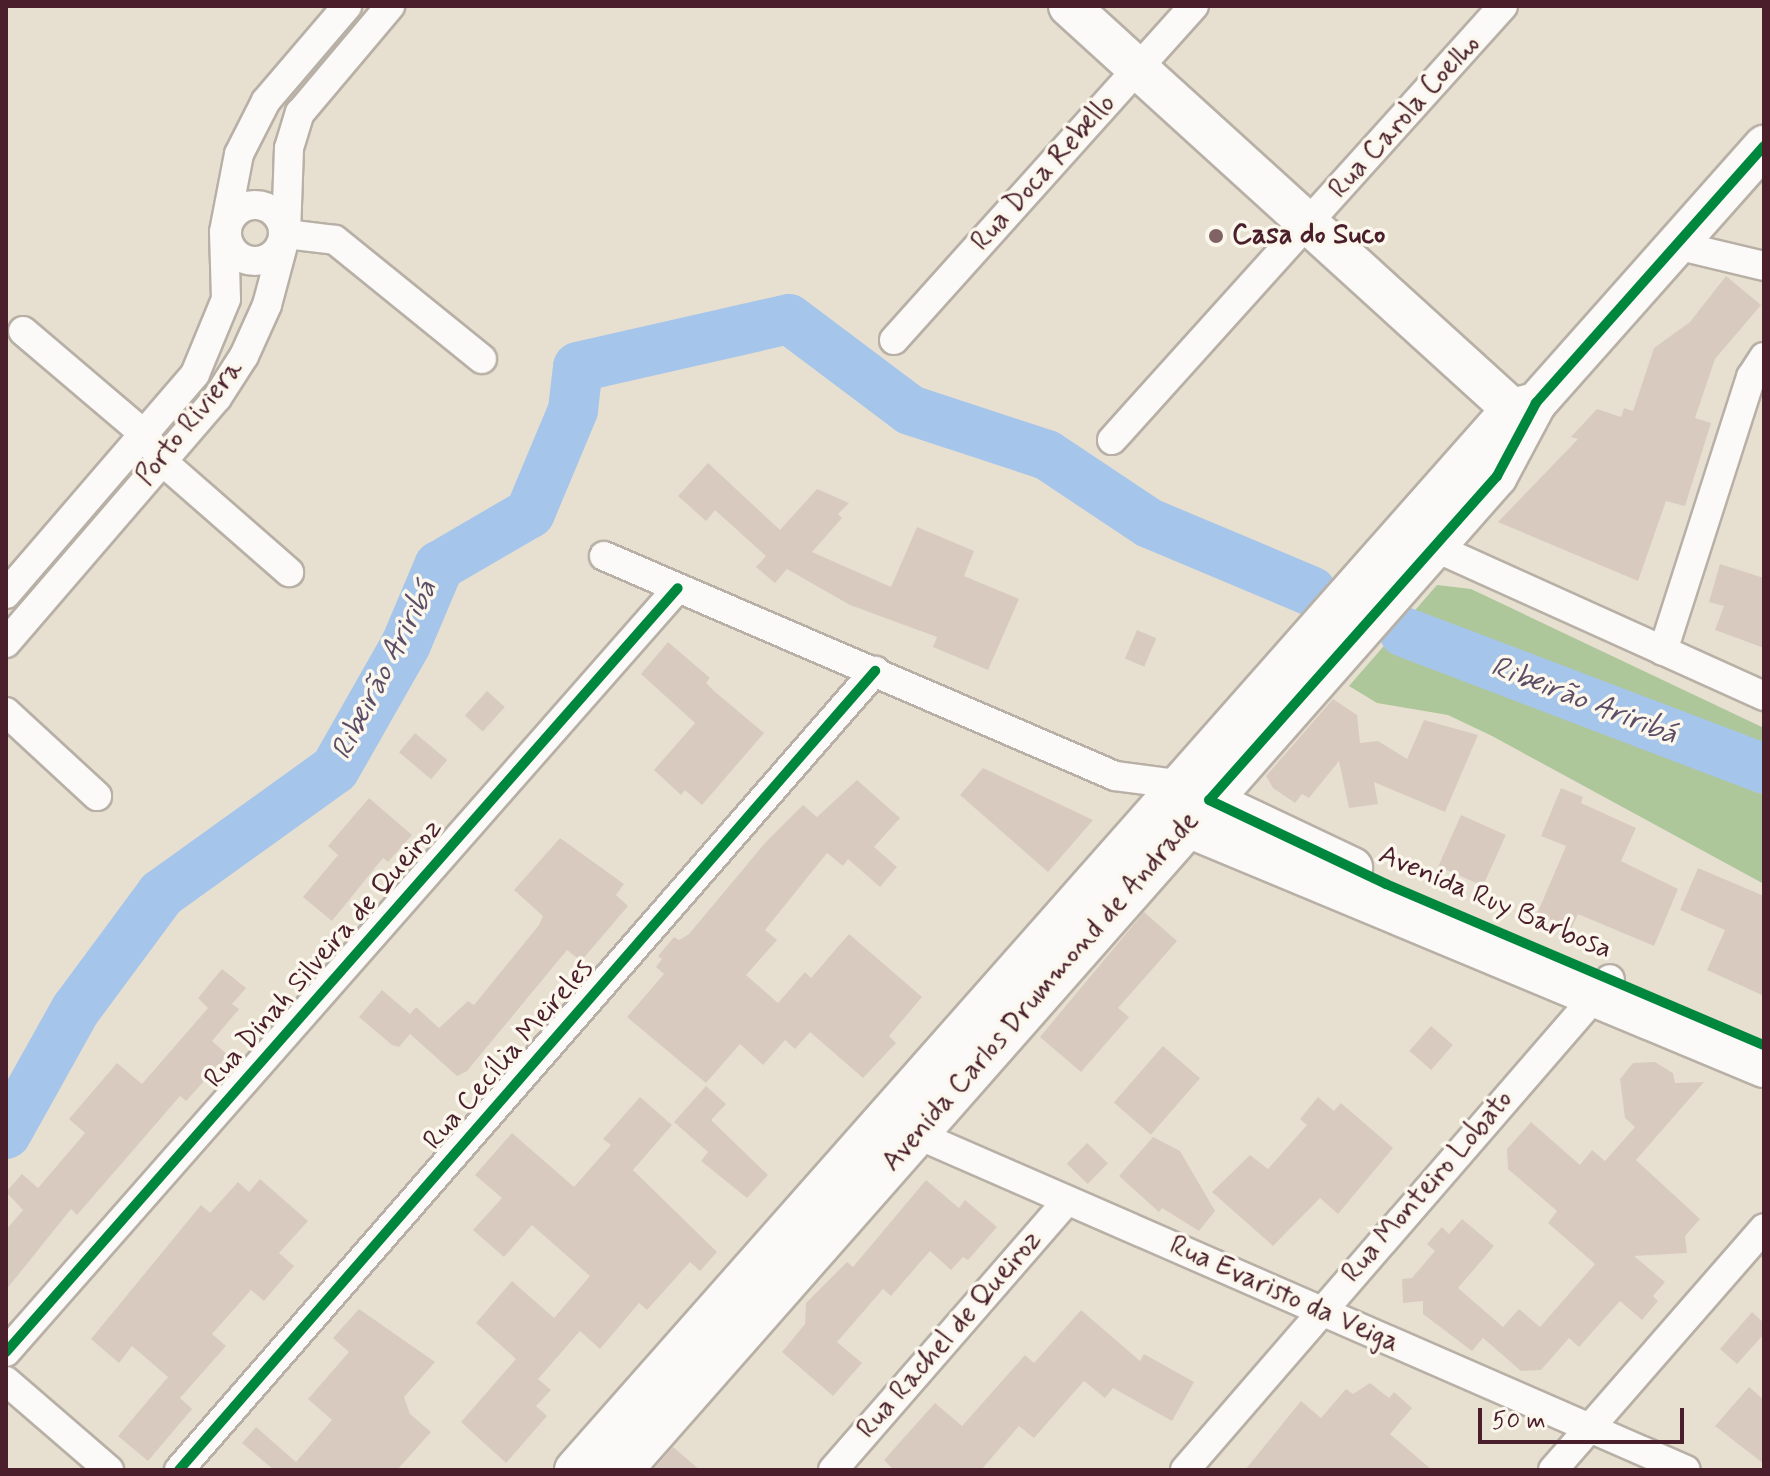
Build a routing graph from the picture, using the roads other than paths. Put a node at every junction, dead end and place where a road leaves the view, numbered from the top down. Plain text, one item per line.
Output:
1 (347, 6) edge
2 (390, 6) edge
3 (1069, 6) edge
4 (1194, 6) edge
5 (1503, 6) edge
6 (1138, 68) junction
7 (1764, 146) edge
8 (1311, 223) junction
9 (224, 232) junction
10 (286, 234) junction
11 (1676, 245) junction
12 (1764, 266) edge
13 (23, 331) dead end
14 (894, 340) dead end
15 (1764, 357) edge
16 (482, 359) dead end
17 (1524, 406) junction
18 (145, 435) junction
19 (1112, 440) dead end
20 (162, 461) junction
21 (1437, 544) junction
22 (604, 556) dead end
23 (1377, 558) junction
24 (289, 572) dead end
25 (678, 588) junction
26 (6, 594) edge
27 (7, 639) edge
28 (1663, 651) junction
29 (875, 671) junction
30 (1764, 696) edge
31 (6, 712) edge
32 (97, 796) dead end
33 (1181, 806) junction
34 (1602, 988) junction
35 (1764, 1045) edge
36 (1764, 1067) edge
37 (899, 1127) junction
38 (1067, 1201) junction
39 (1764, 1228) edge
40 (1320, 1310) junction
41 (6, 1352) edge
42 (10, 1392) edge
43 (1589, 1428) junction
44 (109, 1470) edge
45 (179, 1470) edge
46 (575, 1470) edge
47 (622, 1470) edge
48 (833, 1470) edge
49 (1185, 1470) edge
50 (1553, 1470) edge
51 (1686, 1470) edge

1 - 9 street, Porto Riviera
2 - 10 street, Porto Riviera
3 - 6 main road
4 - 6 street, Rua Doca Rebello
5 - 8 street, Rua Carola Coelho
6 - 8 main road
6 - 14 street, Rua Doca Rebello
7 - 11 main road, Avenida Carlos Drummond de Andrade
8 - 17 main road
8 - 19 street, Rua Carola Coelho
9 - 10 street
9 - 10 street
9 - 18 street, Porto Riviera
10 - 16 street
10 - 20 street, Porto Riviera
11 - 12 street
11 - 17 main road, Avenida Carlos Drummond de Andrade
13 - 18 street
15 - 28 street
17 - 21 main road, Avenida Carlos Drummond de Andrade
17 - 23 main road, Avenida Carlos Drummond de Andrade
18 - 20 street
18 - 26 street, Porto Riviera
20 - 24 street
20 - 27 street, Porto Riviera
21 - 23 street
21 - 28 street
21 - 33 main road, Avenida Carlos Drummond de Andrade
22 - 25 street, Avenida Ruy Barbosa
23 - 33 main road, Avenida Carlos Drummond de Andrade
25 - 29 street, Avenida Ruy Barbosa
25 - 41 street, Rua Dinah Silveira de Queiroz
28 - 30 street
29 - 33 street, Avenida Ruy Barbosa
29 - 45 street, Rua Cecília Meireles
31 - 32 street
33 - 34 main road, Avenida Ruy Barbosa
33 - 37 main road, Avenida Carlos Drummond de Andrade
34 - 35 main road, Avenida Ruy Barbosa
34 - 36 main road, Avenida Ruy Barbosa
34 - 40 street, Rua Monteiro Lobato
37 - 38 street, Rua Evaristo da Veiga
37 - 46 main road, Avenida Carlos Drummond de Andrade
37 - 47 main road, Avenida Carlos Drummond de Andrade
38 - 40 street, Rua Evaristo da Veiga
38 - 48 street, Rua Rachel de Queiroz
39 - 43 street
40 - 43 street, Rua Evaristo da Veiga
40 - 49 street, Rua Monteiro Lobato
42 - 44 street
43 - 50 street
43 - 51 street, Rua Evaristo da Veiga

